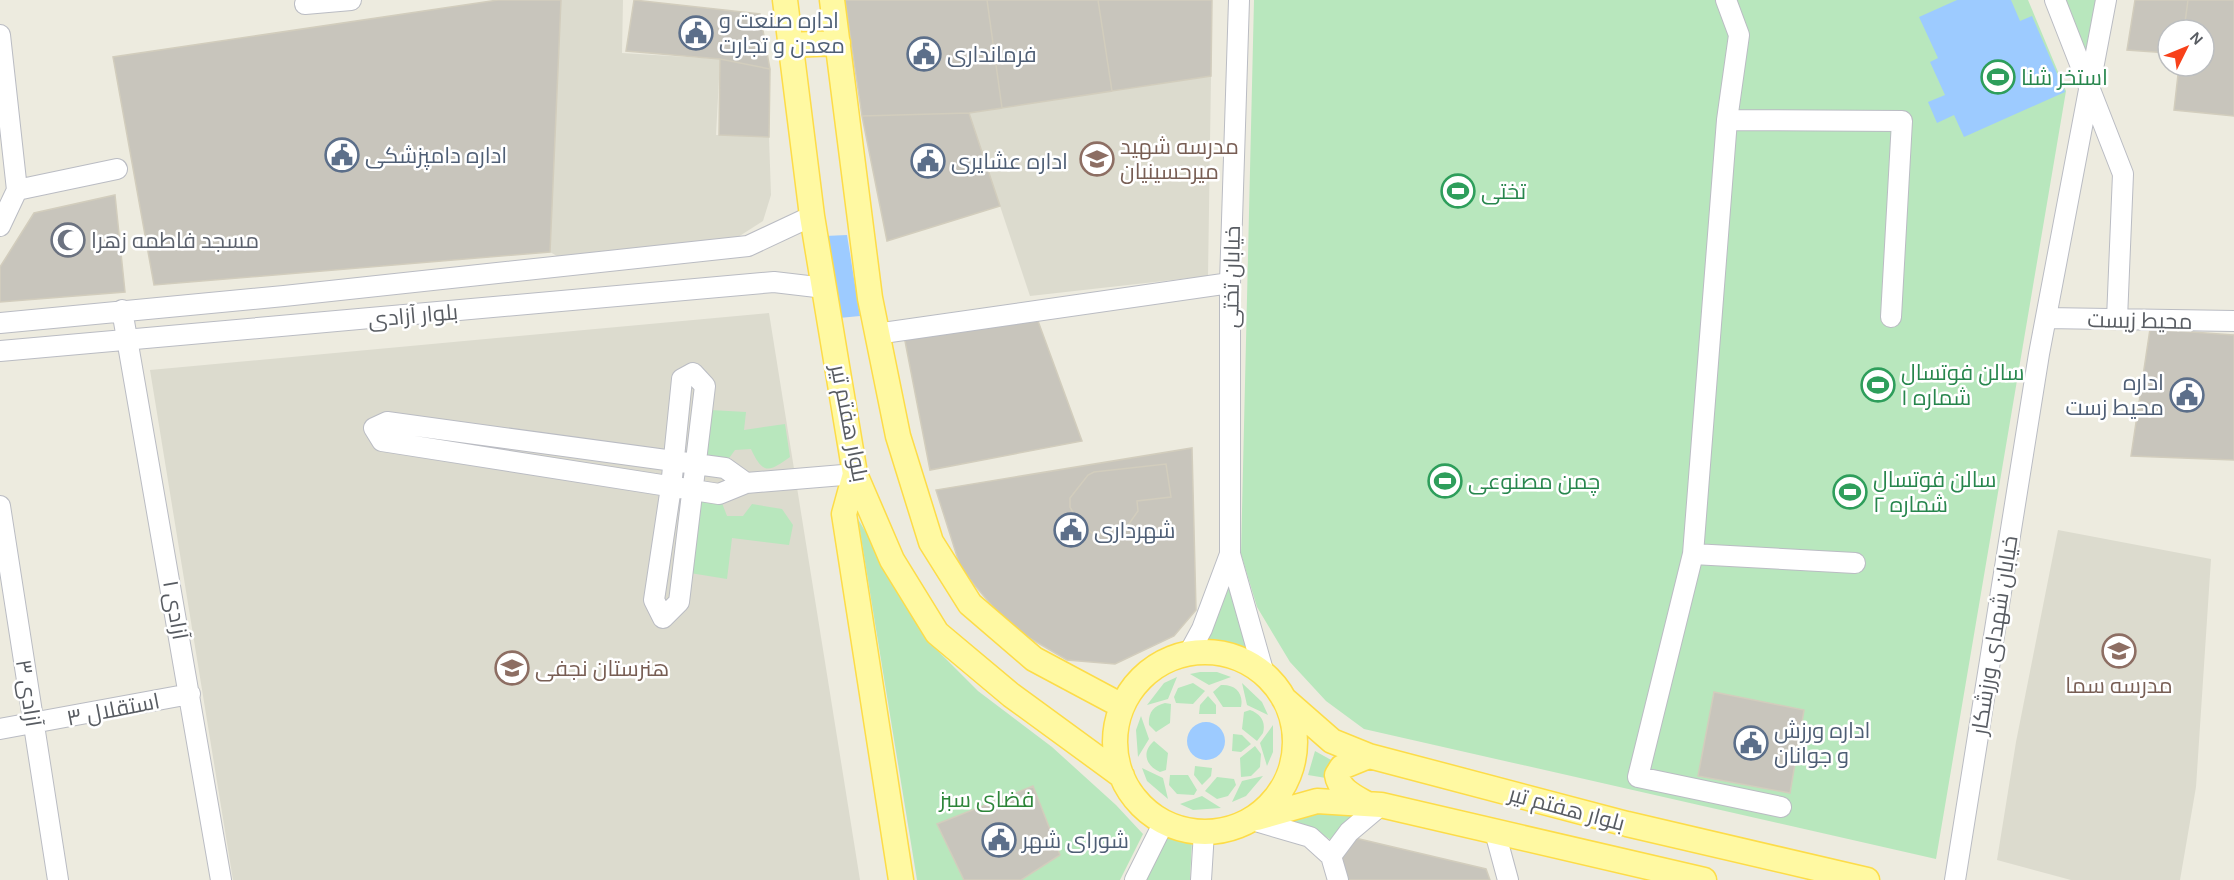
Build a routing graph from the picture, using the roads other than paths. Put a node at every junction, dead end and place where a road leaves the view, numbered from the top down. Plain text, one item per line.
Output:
1 (351, 0) edge
2 (784, 0) edge
3 (832, 0) edge
4 (1239, 0) edge
5 (1726, 0) edge
6 (2055, 0) edge
7 (2106, 0) edge
8 (305, 4) dead end
9 (0, 35) edge
10 (838, 43) junction
11 (789, 45) junction
12 (2091, 89) junction
13 (1727, 120) junction
14 (7, 141) edge
15 (117, 169) dead end
16 (17, 190) junction
17 (812, 216) junction
18 (0, 226) edge
19 (1230, 283) junction
20 (825, 288) junction
21 (123, 310) junction
22 (1891, 317) dead end
23 (2046, 318) junction
24 (2117, 319) junction
25 (2234, 321) edge
26 (0, 323) edge
27 (876, 334) junction
28 (129, 340) junction
29 (0, 351) edge
30 (674, 461) junction
31 (696, 464) junction
32 (855, 474) junction
33 (746, 483) junction
34 (671, 487) junction
35 (693, 490) junction
36 (0, 506) edge
37 (1230, 554) junction
38 (1694, 554) junction
39 (1855, 563) dead end
40 (1189, 653) junction
41 (1264, 674) junction
42 (190, 694) junction
43 (1284, 699) junction
44 (1122, 706) junction
45 (34, 724) junction
46 (0, 729) edge
47 (1369, 756) junction
48 (1122, 776) junction
49 (1374, 805) junction
50 (1781, 807) dead end
51 (1252, 820) junction
52 (1164, 822) junction
53 (1496, 831) junction
54 (1204, 832) junction
55 (1331, 856) junction
56 (58, 880) edge
57 (221, 880) edge
58 (901, 880) edge
59 (1135, 880) edge
60 (1201, 880) edge
61 (1338, 880) edge
62 (1508, 880) edge
63 (1704, 880) edge
64 (1867, 880) edge
65 (1955, 880) edge

1 - 8 street
2 - 11 main road, بلوار هفتم تیر
3 - 10 main road, بلوار هفتم تیر
4 - 19 street, خیابان تختی
5 - 13 street
6 - 12 street
7 - 12 street, خیابان شهدای ورزشکار
9 - 14 street
10 - 11 main road
10 - 27 main road, بلوار هفتم تیر
11 - 17 main road, بلوار هفتم تیر
12 - 23 street, خیابان شهدای ورزشکار
12 - 24 street
13 - 22 street
13 - 38 street
14 - 16 street
15 - 16 street
16 - 18 street
17 - 20 main road, بلوار هفتم تیر
17 - 21 street, بلوار آزادی
19 - 27 street
19 - 37 street, خیابان تختی
20 - 28 street, بلوار آزادی
20 - 32 main road, بلوار هفتم تیر
21 - 26 street, بلوار آزادی
21 - 28 street, آزادی ۱
23 - 24 street, محیط زیست
23 - 65 street, خیابان شهدای ورزشکار
24 - 25 street, محیط زیست
27 - 44 main road, بلوار هفتم تیر
28 - 29 street, بلوار آزادی
28 - 42 street, آزادی ۱
30 - 31 street
30 - 31 street
30 - 34 street
30 - 34 street
31 - 33 street
31 - 35 street
32 - 33 street
32 - 48 main road, بلوار هفتم تیر
32 - 58 main road
33 - 35 street
34 - 35 street
34 - 35 street
36 - 45 street, آزادی ۳
37 - 40 street
37 - 41 street
38 - 39 street
38 - 50 street
40 - 41 main road
40 - 44 main road
41 - 43 main road
42 - 45 street, استقلال ۳
42 - 57 street, آزادی ۱
43 - 47 main road, بلوار هفتم تیر
43 - 51 main road
44 - 48 main road
45 - 46 street, استقلال ۳
45 - 56 street, آزادی ۳
47 - 49 main road
47 - 64 main road, بلوار هفتم تیر
48 - 52 main road
49 - 51 main road, بلوار هفتم تیر
49 - 53 main road, بلوار هفتم تیر
49 - 55 street
51 - 54 main road
51 - 55 street
52 - 54 main road
52 - 59 street
53 - 62 street
53 - 63 main road, بلوار هفتم تیر
54 - 60 street
55 - 61 street

